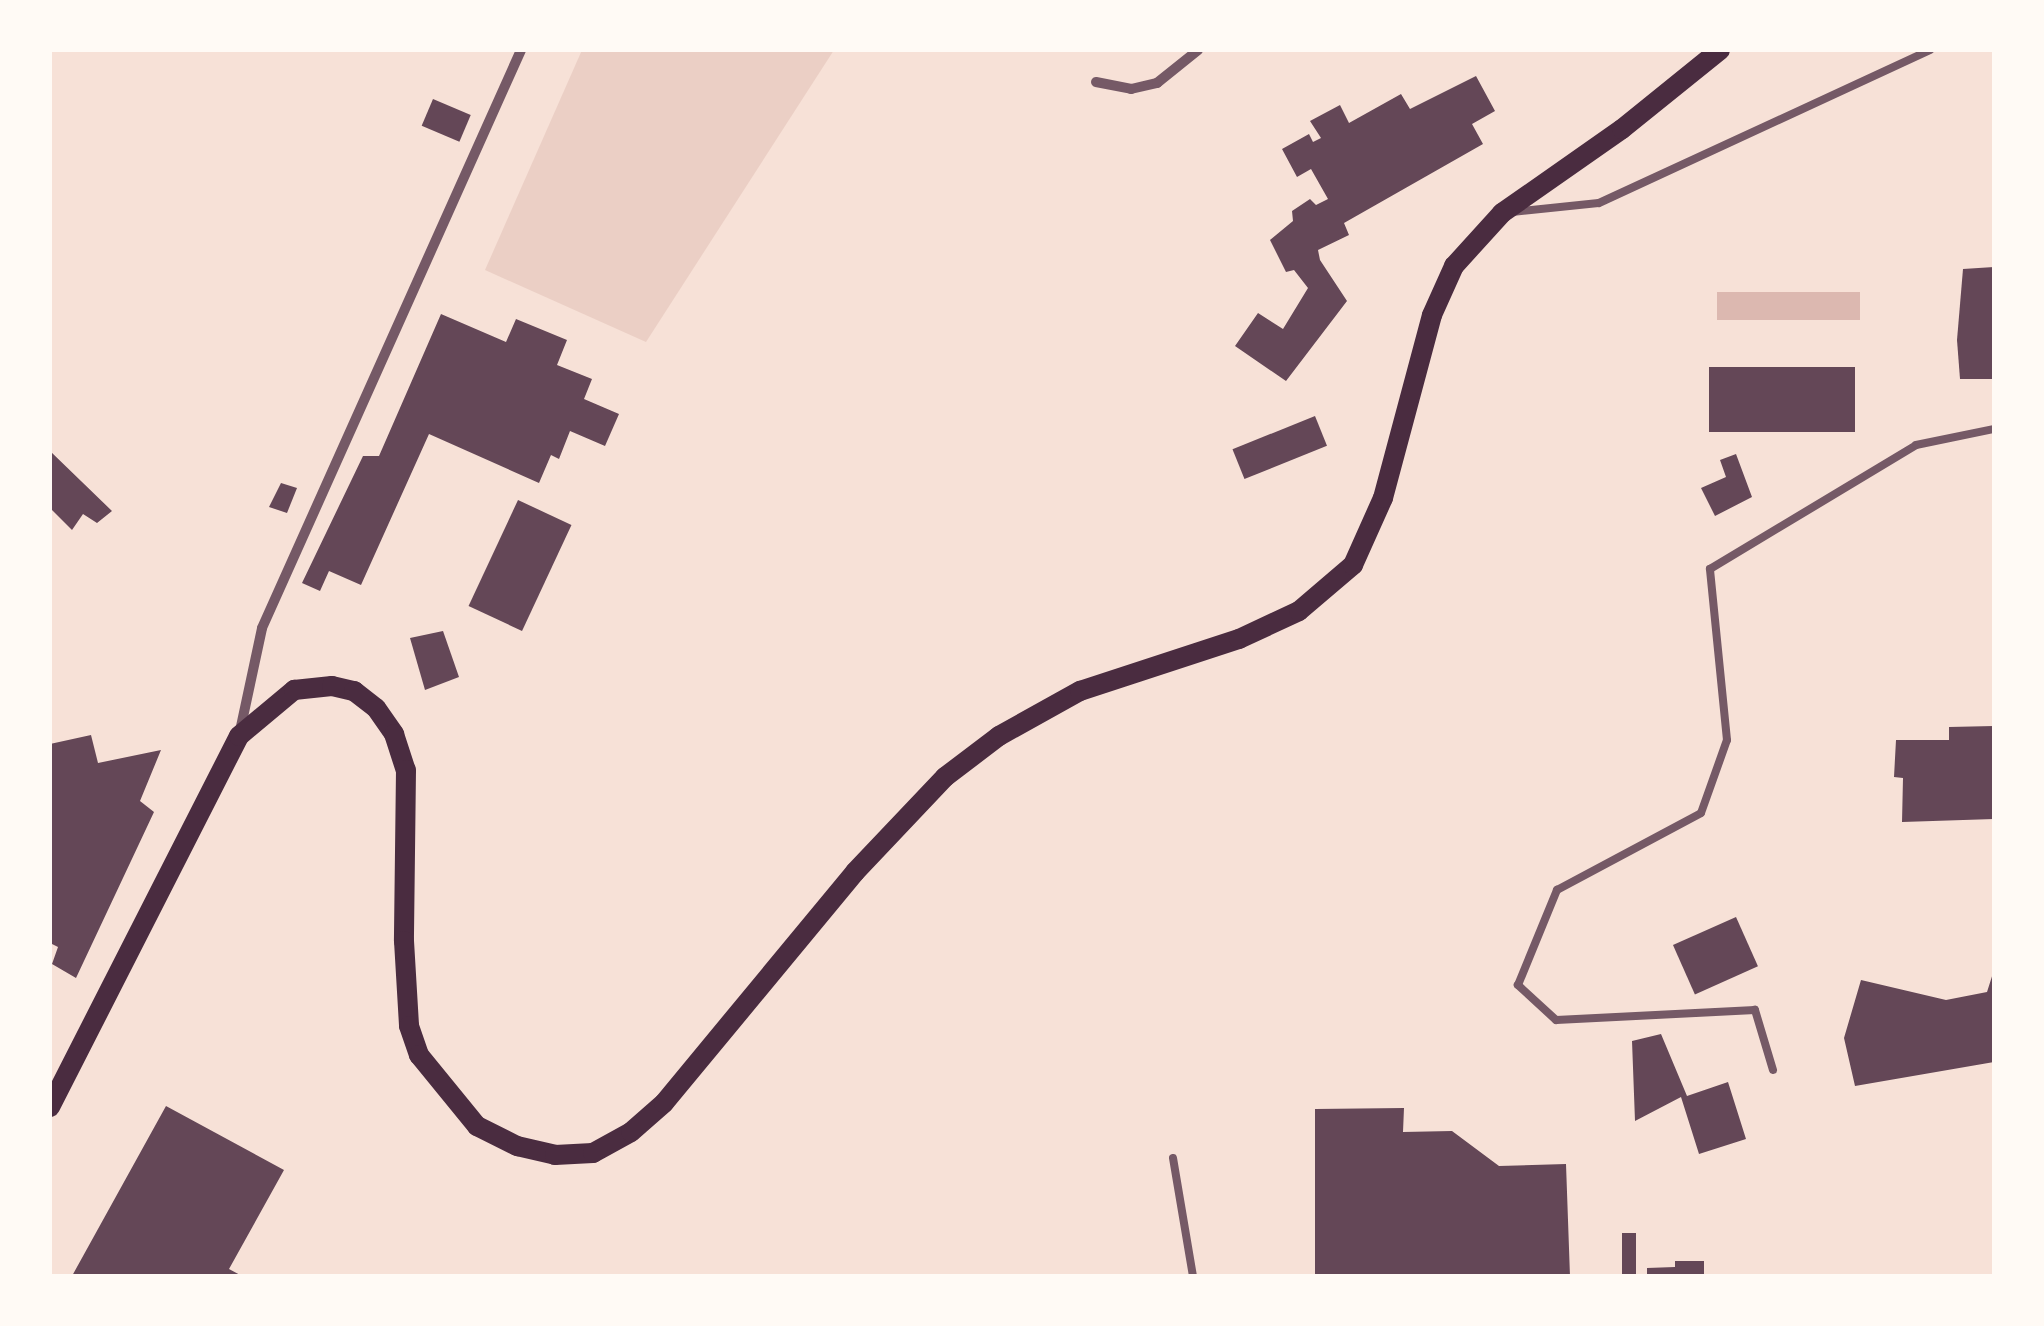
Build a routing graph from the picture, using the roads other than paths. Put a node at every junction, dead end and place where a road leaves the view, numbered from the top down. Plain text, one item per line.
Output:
1 (521, 50) edge
2 (1198, 50) edge
3 (1720, 50) edge
4 (1930, 50) edge
5 (1096, 82) dead end
6 (1502, 214) junction
7 (1994, 429) edge
8 (239, 736) junction
9 (1773, 1070) dead end
10 (50, 1107) edge
11 (1172, 1158) dead end
12 (1193, 1276) edge

1 - 8 street
2 - 5 street
3 - 6 main road
4 - 6 lane
6 - 8 main road
7 - 9 lane
8 - 10 main road
11 - 12 lane

